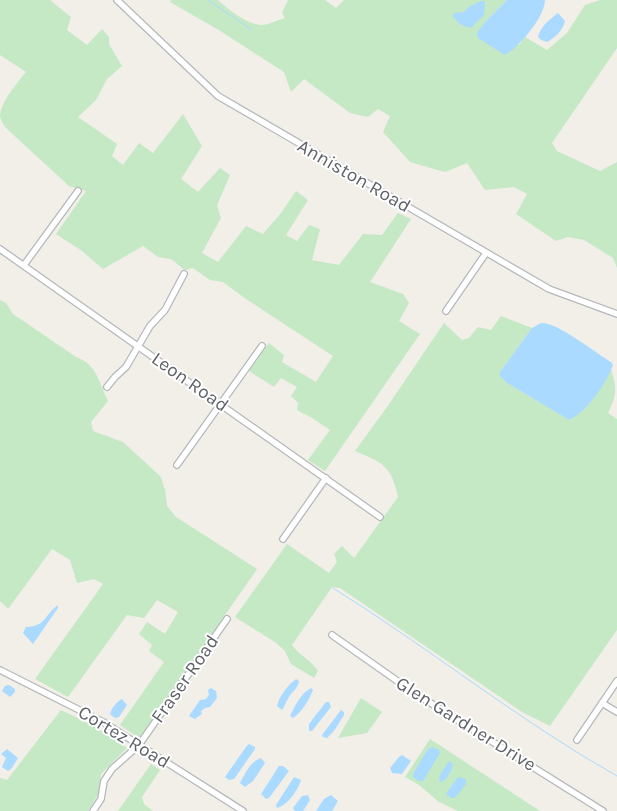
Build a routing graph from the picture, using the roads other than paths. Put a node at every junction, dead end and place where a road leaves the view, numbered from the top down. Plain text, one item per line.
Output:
1 (117, 0) edge
2 (78, 191) dead end
3 (0, 249) edge
4 (486, 253) junction
5 (24, 266) junction
6 (184, 274) dead end
7 (446, 311) dead end
8 (617, 314) edge
9 (138, 346) junction
10 (262, 346) dead end
11 (107, 387) dead end
12 (220, 404) junction
13 (177, 465) dead end
14 (326, 478) junction
15 (380, 516) dead end
16 (283, 539) dead end
17 (227, 619) dead end
18 (332, 635) dead end
19 (0, 670) edge
20 (617, 681) edge
21 (602, 703) junction
22 (617, 712) edge
23 (577, 740) dead end
24 (139, 745) junction
25 (93, 811) edge
26 (243, 811) edge
27 (603, 811) edge

1 - 4 street, Anniston Road
2 - 5 street
3 - 5 street, Leon Road
4 - 7 street
4 - 8 street, Anniston Road
5 - 9 street, Leon Road
6 - 9 street
9 - 11 street
9 - 12 street, Leon Road
10 - 12 street
12 - 13 street
12 - 14 street, Leon Road
14 - 15 street, Leon Road
14 - 16 street
17 - 24 street, Fraser Road
18 - 27 street, Glen Gardner Drive
19 - 24 street, Cortez Road
20 - 21 street
21 - 22 street
21 - 23 street
24 - 25 street, Fraser Road
24 - 26 street, Cortez Road

